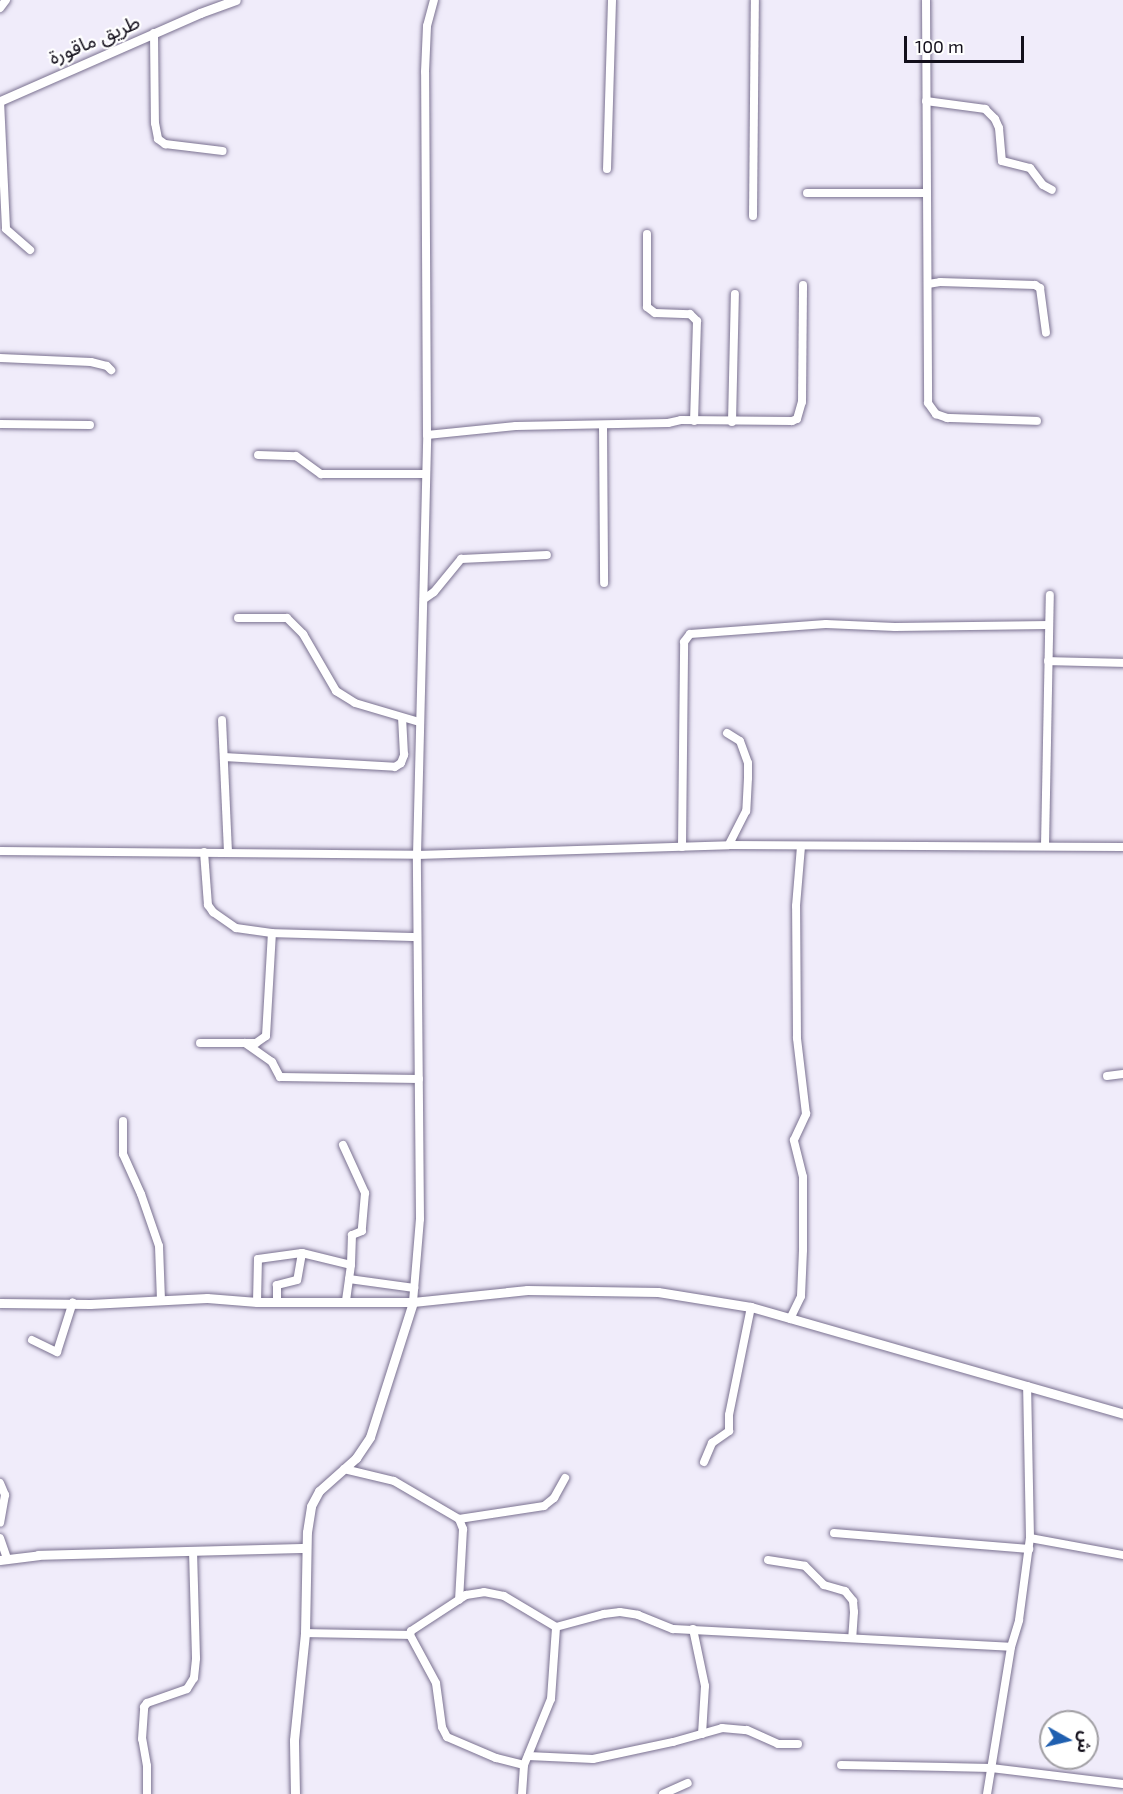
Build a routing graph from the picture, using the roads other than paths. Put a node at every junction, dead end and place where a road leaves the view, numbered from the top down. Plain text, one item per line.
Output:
1 (6, 0) edge
2 (236, 0) edge
3 (434, 0) edge
4 (612, 0) edge
5 (754, 0) edge
6 (926, 0) edge
7 (0, 8) edge
8 (154, 33) junction
9 (0, 101) edge
10 (926, 101) junction
11 (223, 150) dead end
12 (607, 169) dead end
13 (1053, 190) dead end
14 (807, 193) dead end
15 (926, 193) junction
16 (753, 216) dead end
17 (647, 234) dead end
18 (30, 250) dead end
19 (928, 284) junction
20 (803, 285) dead end
21 (735, 294) dead end
22 (1046, 333) dead end
23 (0, 358) edge
24 (111, 370) dead end
25 (694, 421) junction
26 (1037, 421) dead end
27 (732, 422) junction
28 (0, 424) edge
29 (90, 425) dead end
30 (603, 425) junction
31 (428, 435) junction
32 (258, 455) dead end
33 (426, 474) junction
34 (547, 555) dead end
35 (604, 583) dead end
36 (1050, 596) dead end
37 (424, 598) junction
38 (238, 618) dead end
39 (1049, 625) junction
40 (1048, 661) junction
41 (1123, 663) edge
42 (402, 718) junction
43 (222, 720) dead end
44 (419, 722) junction
45 (727, 733) dead end
46 (224, 757) junction
47 (729, 845) junction
48 (1045, 846) junction
49 (682, 847) junction
50 (801, 847) junction
51 (1123, 847) edge
52 (0, 850) edge
53 (204, 852) junction
54 (228, 852) junction
55 (417, 855) junction
56 (272, 933) junction
57 (417, 937) junction
58 (200, 1043) dead end
59 (245, 1043) junction
60 (1123, 1074) edge
61 (1107, 1076) dead end
62 (419, 1079) junction
63 (123, 1121) dead end
64 (343, 1145) dead end
65 (302, 1253) junction
66 (351, 1265) junction
67 (349, 1279) junction
68 (414, 1288) junction
69 (277, 1300) junction
70 (161, 1301) junction
71 (346, 1301) junction
72 (74, 1302) junction
73 (257, 1302) junction
74 (413, 1302) junction
75 (0, 1303) edge
76 (751, 1307) junction
77 (790, 1319) junction
78 (32, 1340) dead end
79 (1027, 1386) junction
80 (1123, 1414) edge
81 (704, 1462) dead end
82 (344, 1469) junction
83 (565, 1478) dead end
84 (0, 1483) edge
85 (459, 1520) junction
86 (0, 1523) edge
87 (834, 1533) dead end
88 (0, 1538) edge
89 (1030, 1538) junction
90 (306, 1548) junction
91 (1029, 1549) junction
92 (193, 1551) junction
93 (1123, 1555) edge
94 (4, 1559) edge
95 (768, 1560) dead end
96 (459, 1600) junction
97 (556, 1627) junction
98 (693, 1629) junction
99 (305, 1633) junction
100 (410, 1635) junction
101 (852, 1638) junction
102 (1011, 1647) junction
103 (702, 1734) junction
104 (798, 1744) dead end
105 (528, 1756) junction
106 (524, 1765) junction
107 (842, 1765) dead end
108 (991, 1768) junction
109 (688, 1783) dead end
110 (1123, 1784) edge
111 (147, 1794) edge
112 (295, 1794) edge
113 (522, 1794) edge
114 (663, 1794) edge
115 (987, 1794) edge

1 - 7 street
2 - 8 street, طريق ماقورة
3 - 31 street
4 - 12 street
5 - 16 street
6 - 10 street
8 - 9 street, طريق ماقورة
8 - 11 street
9 - 18 street
10 - 13 street
10 - 15 street
14 - 15 street
15 - 19 street
17 - 25 street
19 - 22 street
19 - 26 street
20 - 27 street
21 - 27 street
23 - 24 street
25 - 27 street
25 - 30 street
28 - 29 street
30 - 31 street
30 - 35 street
31 - 33 street
32 - 33 street
33 - 37 street
34 - 37 street
36 - 39 street
37 - 44 street
38 - 42 street
39 - 40 street
39 - 49 street
40 - 41 street
40 - 48 street
42 - 44 street
42 - 46 street
43 - 46 street
44 - 55 street
45 - 47 street
46 - 54 street
47 - 49 street
47 - 50 street
48 - 50 street
48 - 51 street
49 - 55 street
50 - 77 street
52 - 53 street
53 - 54 street
53 - 56 street
54 - 55 street
55 - 57 street
56 - 57 street
56 - 59 street
57 - 62 street
58 - 59 street
59 - 62 street
60 - 61 street
62 - 68 street
63 - 70 street
64 - 66 street
65 - 66 street
65 - 69 street
65 - 73 street
66 - 67 street
67 - 68 street
67 - 71 street
68 - 74 street
69 - 71 street
69 - 73 street
70 - 72 street
70 - 73 street
71 - 74 street
72 - 75 street
72 - 78 street
74 - 76 street
74 - 82 street
76 - 77 street
76 - 81 street
77 - 79 street
79 - 80 street
79 - 89 street
82 - 85 street
82 - 90 street
83 - 85 street
84 - 86 street
85 - 96 street
87 - 91 street
88 - 94 street
89 - 91 street
89 - 93 street
90 - 92 street
90 - 99 street
91 - 102 street
92 - 94 street
92 - 111 street
95 - 101 street
96 - 97 street
96 - 100 street
97 - 98 street
97 - 105 street
98 - 101 street
98 - 103 street
99 - 100 street
99 - 112 street
100 - 106 street
101 - 102 street
102 - 108 street
103 - 104 street
103 - 105 street
105 - 106 street
106 - 113 street
107 - 108 street
108 - 110 street
108 - 115 street
109 - 114 street

